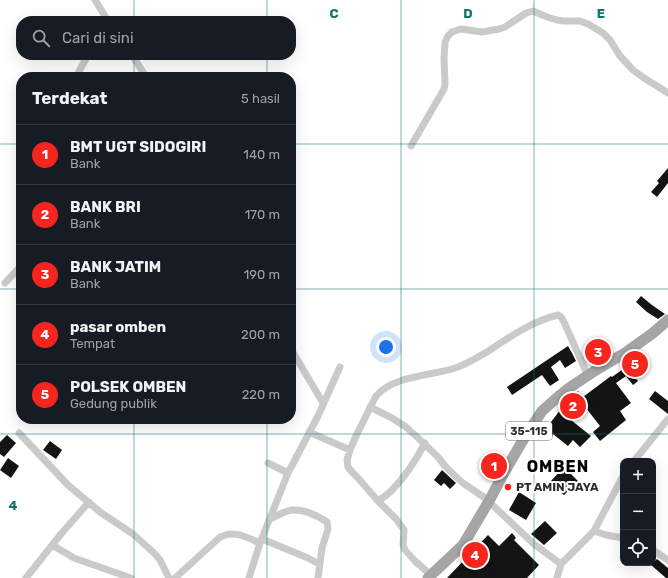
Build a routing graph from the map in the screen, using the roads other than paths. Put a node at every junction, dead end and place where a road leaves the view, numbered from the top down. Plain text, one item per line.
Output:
1 (95, 0) edge
2 (105, 16) edge
3 (85, 60) edge
4 (135, 60) edge
5 (79, 72) edge
6 (143, 72) edge
7 (668, 93) edge
8 (411, 146) dead end
9 (16, 271) edge
10 (5, 283) dead end
11 (668, 320) edge
12 (296, 357) edge
13 (340, 367) dead end
14 (588, 376) junction
15 (323, 403) junction
16 (370, 407) junction
17 (668, 419) edge
18 (19, 432) dead end
19 (309, 432) junction
20 (425, 443) junction
21 (350, 450) junction
22 (636, 458) edge
23 (268, 463) dead end
24 (288, 473) junction
25 (620, 482) edge
26 (90, 502) junction
27 (378, 502) junction
28 (489, 502) junction
29 (269, 520) junction
30 (594, 531) junction
31 (620, 537) edge
32 (261, 541) junction
33 (52, 545) junction
34 (656, 552) edge
35 (668, 560) edge
36 (320, 564) junction
37 (561, 564) junction
38 (430, 576) edge
39 (26, 578) edge
40 (131, 578) edge
41 (169, 578) edge
42 (175, 578) edge
43 (249, 578) edge
44 (318, 578) edge
45 (557, 578) edge

1 - 2 street
3 - 5 street
4 - 6 street
7 - 8 street
9 - 10 street
11 - 14 main road, 35-115
12 - 15 street
13 - 15 street
14 - 16 street
14 - 28 main road, 35-115
15 - 19 street
16 - 20 street
16 - 21 street
17 - 22 street
18 - 26 street
19 - 21 street
19 - 24 street
20 - 27 street
20 - 28 street
21 - 27 street
23 - 24 street
24 - 29 street
25 - 30 street
26 - 33 street
26 - 41 street
27 - 38 street
28 - 37 street
28 - 38 main road, 35-115
29 - 32 street
29 - 36 street
30 - 31 street
30 - 37 street
32 - 36 street
32 - 42 street
32 - 43 street
33 - 39 street
33 - 40 street
34 - 35 street
36 - 44 street
37 - 45 street

